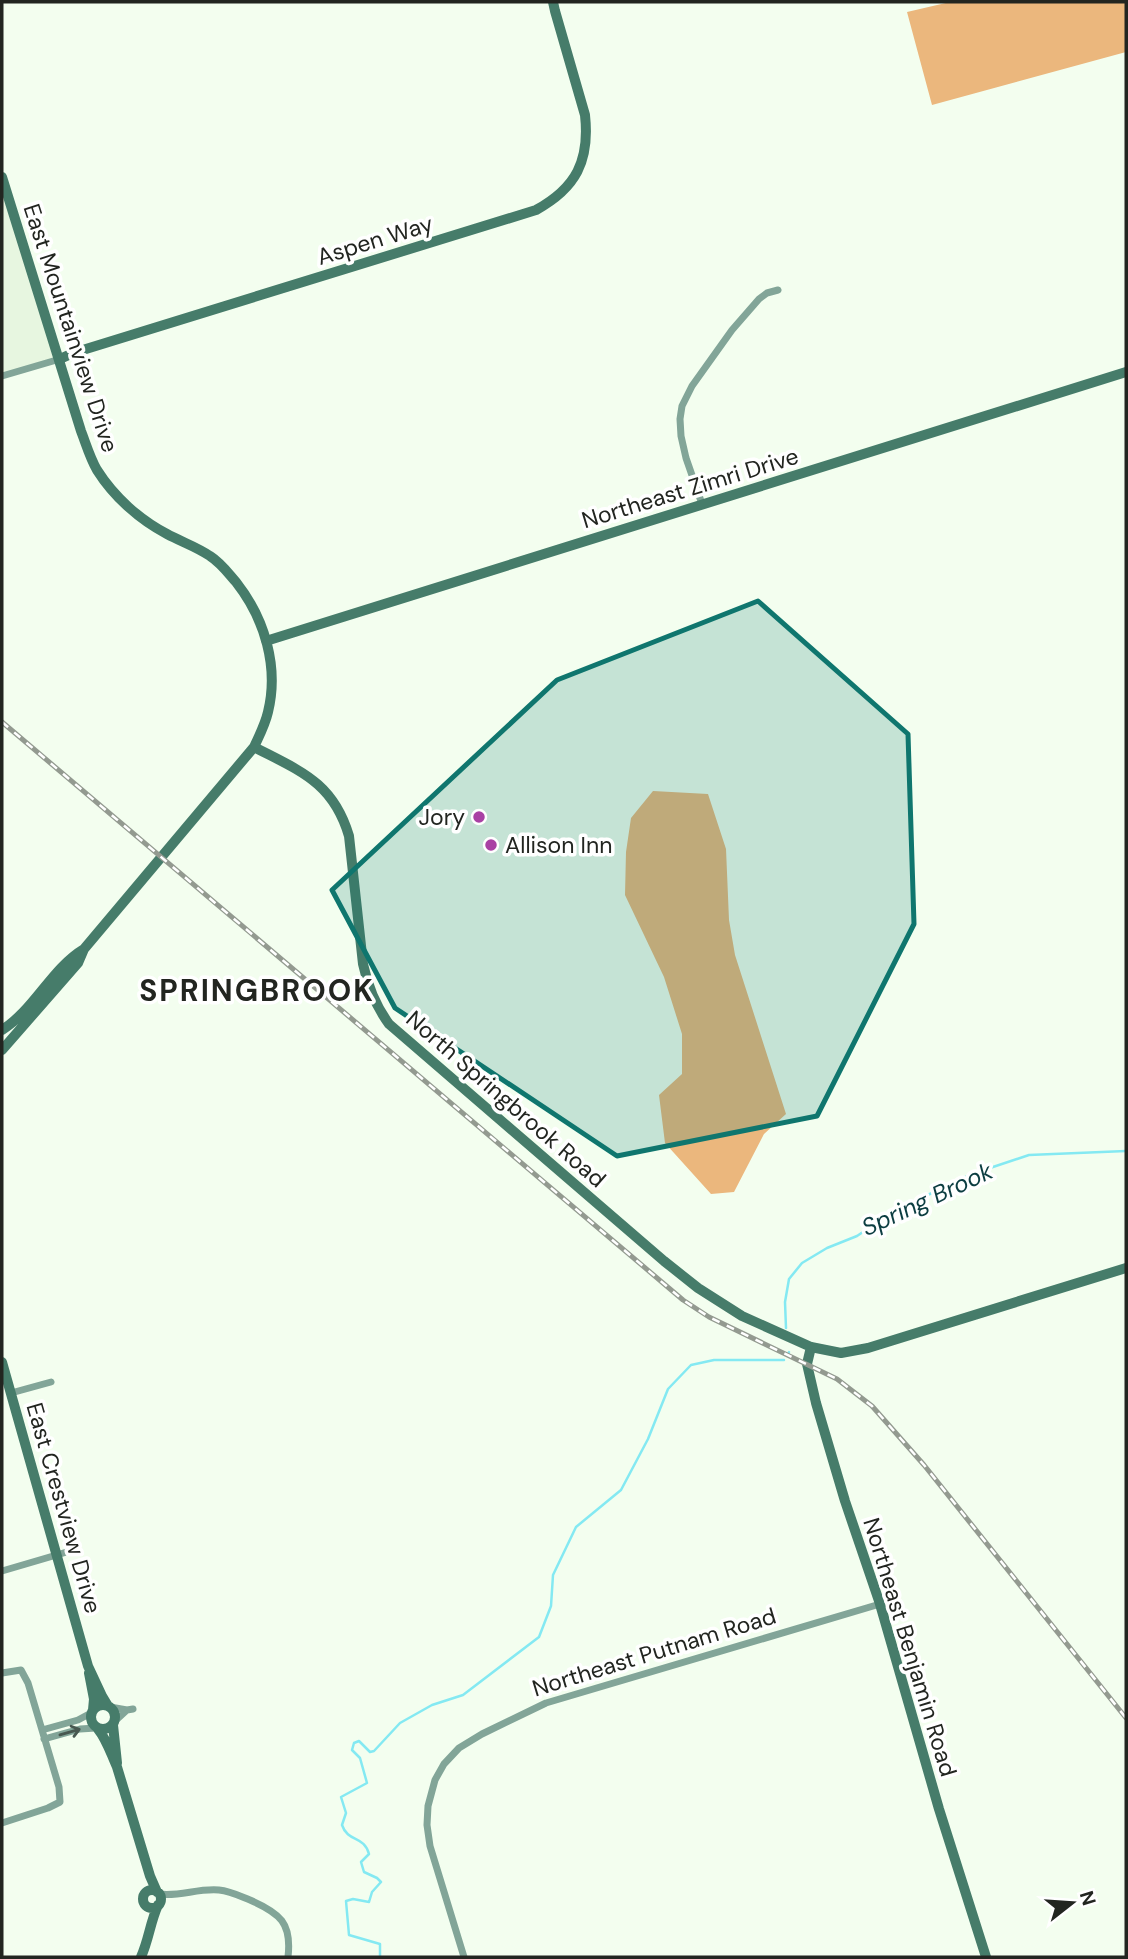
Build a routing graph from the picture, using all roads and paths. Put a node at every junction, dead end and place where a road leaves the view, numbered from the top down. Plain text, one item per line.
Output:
1 (553, 2) edge
2 (2, 177) edge
3 (778, 290) dead end
4 (60, 359) junction
5 (1126, 372) edge
6 (2, 376) edge
7 (702, 504) junction
8 (266, 640) junction
9 (254, 747) junction
10 (84, 949) junction
11 (2, 1030) edge
12 (2, 1050) edge
13 (1126, 1268) edge
14 (811, 1347) junction
15 (2, 1362) edge
16 (51, 1382) dead end
17 (11, 1393) junction
18 (77, 1549) dead end
19 (56, 1555) junction
20 (2, 1571) edge
21 (880, 1604) junction
22 (88, 1666) junction
23 (2, 1673) edge
24 (109, 1707) junction
25 (92, 1712) junction
26 (114, 1723) junction
27 (97, 1728) junction
28 (42, 1730) junction
29 (44, 1740) junction
30 (117, 1767) junction
31 (2, 1823) edge
32 (156, 1897) junction
33 (150, 1922) junction
34 (141, 1957) edge
35 (288, 1957) edge
36 (464, 1957) edge
37 (986, 1957) edge

1 - 4 street, Aspen Way
2 - 4 street, East Mountainview Drive
3 - 7 street
4 - 6 street, Aspen Way
4 - 8 street, East Mountainview Drive
5 - 7 street, Northeast Zimri Drive
7 - 8 street, Northeast Zimri Drive
8 - 9 street, East Mountainview Drive
9 - 10 street
9 - 14 street, North Springbrook Road
10 - 11 street
10 - 12 street
13 - 14 street, North Springbrook Road
14 - 21 street, Northeast Benjamin Road
15 - 17 street, East Crestview Drive
16 - 17 street
17 - 19 street, East Crestview Drive
18 - 19 street
19 - 20 street
19 - 22 street, East Crestview Drive
21 - 36 street, Northeast Putnam Road
21 - 37 street, Northeast Benjamin Road
22 - 24 street, East Crestview Drive
22 - 25 street, East Crestview Drive
23 - 28 street
24 - 25 street
24 - 26 street
24 - 26 street
25 - 27 street
25 - 28 street
26 - 27 street
26 - 30 street
29 -> 27 street
27 - 30 street
28 - 29 street
29 - 31 street
30 - 32 street
32 - 33 street
32 - 33 street
32 - 35 street
33 - 34 street

